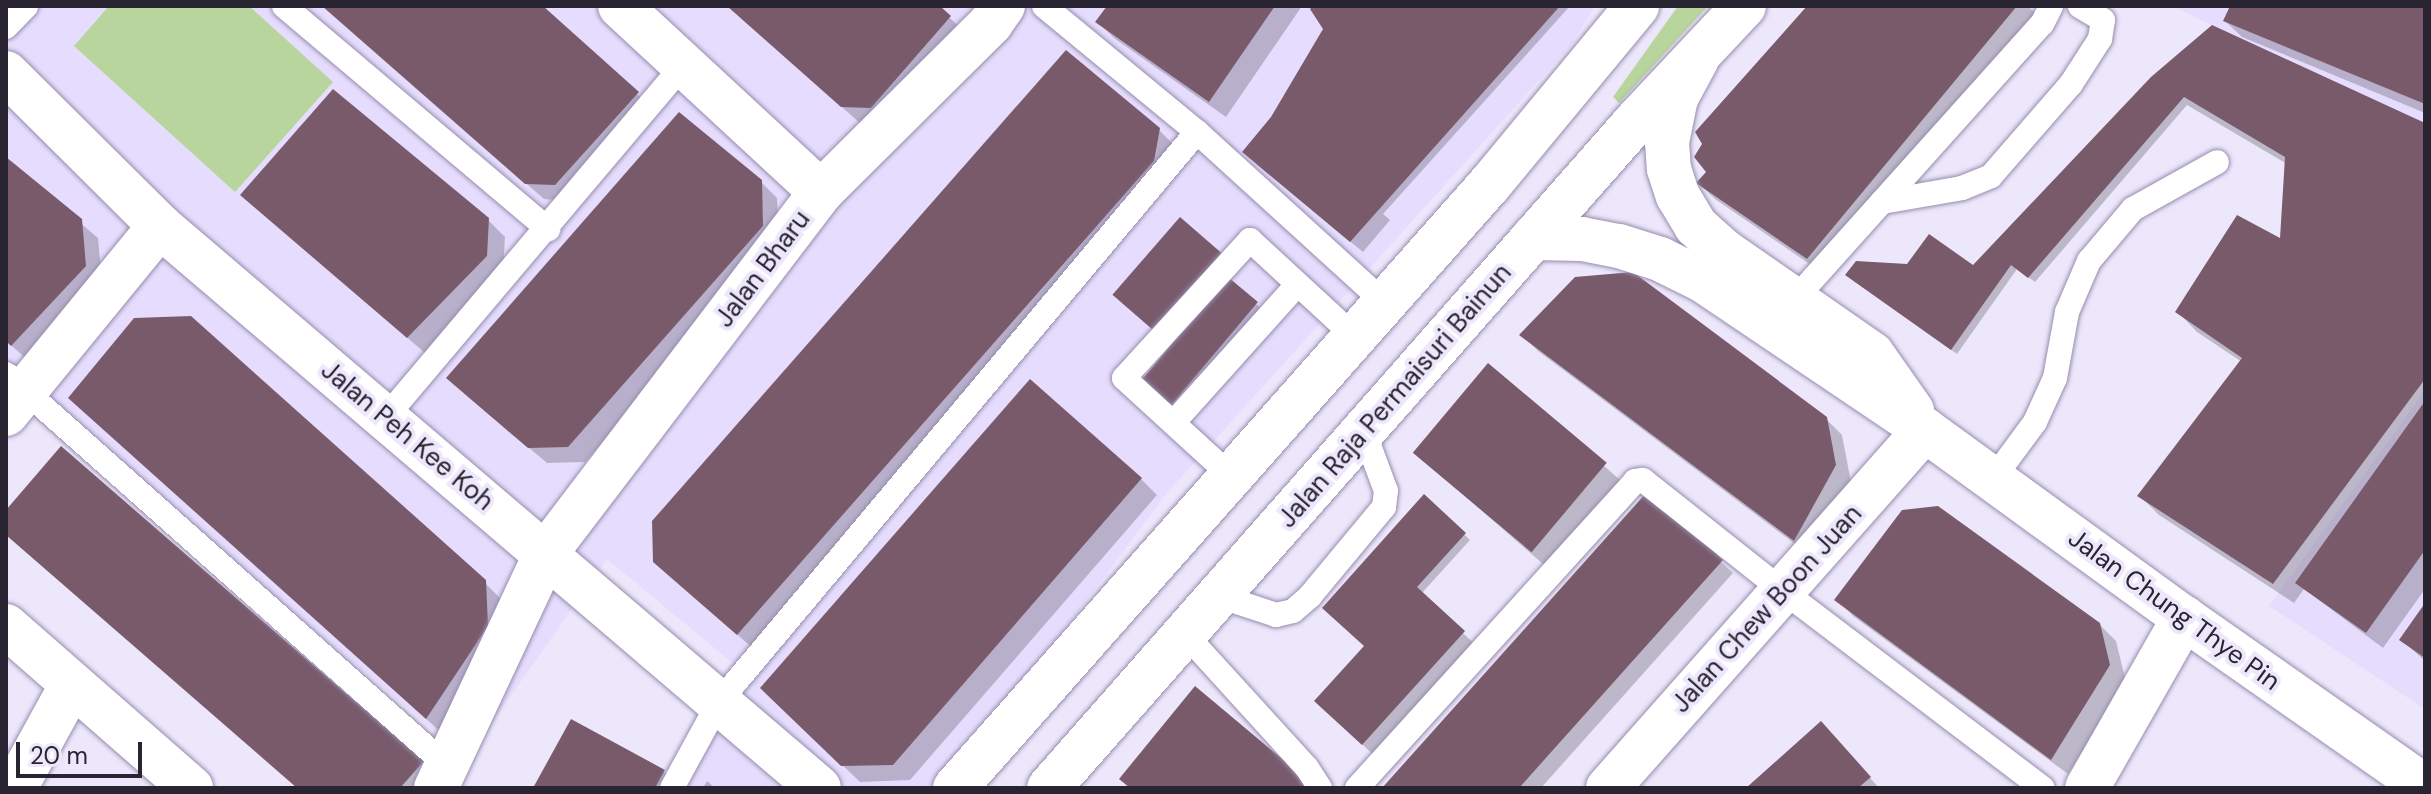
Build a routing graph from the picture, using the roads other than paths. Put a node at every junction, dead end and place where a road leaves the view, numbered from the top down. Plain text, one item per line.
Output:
1 (26, 6) edge
2 (284, 6) edge
3 (620, 6) edge
4 (1044, 6) edge
5 (1637, 6) edge
6 (1744, 6) edge
7 (2051, 6) edge
8 (2080, 6) edge
9 (989, 12) edge
10 (6, 27) edge
11 (1701, 53) junction
12 (683, 65) junction
13 (6, 73) edge
14 (1197, 132) junction
15 (2217, 162) dead end
16 (821, 192) junction
17 (1882, 202) junction
18 (160, 226) junction
19 (548, 229) junction
20 (1533, 238) junction
21 (1297, 285) junction
22 (1794, 300) junction
23 (1384, 302) junction
24 (1354, 336) junction
25 (12, 393) edge
26 (385, 418) junction
27 (1174, 422) junction
28 (1925, 430) junction
29 (1364, 432) junction
30 (1231, 476) junction
31 (1993, 479) junction
32 (546, 553) junction
33 (1783, 591) junction
34 (1219, 596) junction
35 (2184, 618) junction
36 (6, 626) edge
37 (1186, 635) junction
38 (71, 686) junction
39 (719, 702) junction
40 (441, 777) edge
41 (2425, 787) edge
42 (15, 788) edge
43 (191, 788) edge
44 (672, 788) edge
45 (819, 788) edge
46 (955, 788) edge
47 (1049, 788) edge
48 (1320, 788) edge
49 (1357, 788) edge
50 (1608, 788) edge
51 (2043, 788) edge
52 (2087, 788) edge

1 - 10 lane
2 - 19 lane
3 - 12 street
4 - 14 lane
5 - 23 street
6 - 11 street, Jalan Raja Permaisuri Bainun
7 - 17 lane
8 - 17 lane
9 - 16 street, Jalan Bharu
11 - 20 street, Jalan Raja Permaisuri Bainun
11 - 22 street, Jalan Chung Thye Pin
12 - 16 street
12 - 19 lane
13 - 18 street, Jalan Peh Kee Koh
14 - 23 lane
14 - 39 lane
15 - 31 lane
16 - 32 street, Jalan Bharu
17 - 22 lane
18 - 25 street
18 - 26 street, Jalan Peh Kee Koh
19 - 26 lane
20 - 28 street, Jalan Chung Thye Pin
20 - 29 street, Jalan Raja Permaisuri Bainun
21 - 24 lane
21 - 27 lane
21 - 27 lane
22 - 28 street, Jalan Chung Thye Pin
23 - 24 street
24 - 30 street
25 - 40 lane
26 - 32 street, Jalan Peh Kee Koh
27 - 30 lane
28 - 31 street, Jalan Chung Thye Pin
28 - 33 street, Jalan Chew Boon Juan
29 - 34 street, Jalan Raja Permaisuri Bainun
29 - 34 lane
30 - 46 street
31 - 35 street, Jalan Chung Thye Pin
32 - 39 street, Jalan Peh Kee Koh
32 - 40 street, Jalan Bharu
33 - 49 lane
33 - 50 street, Jalan Chew Boon Juan
33 - 51 lane
34 - 37 street, Jalan Raja Permaisuri Bainun
35 - 41 street, Jalan Chung Thye Pin
35 - 52 street
36 - 38 street
37 - 47 street, Jalan Raja Permaisuri Bainun
37 - 48 lane
38 - 42 street
38 - 43 street
39 - 44 lane
39 - 45 street, Jalan Peh Kee Koh

